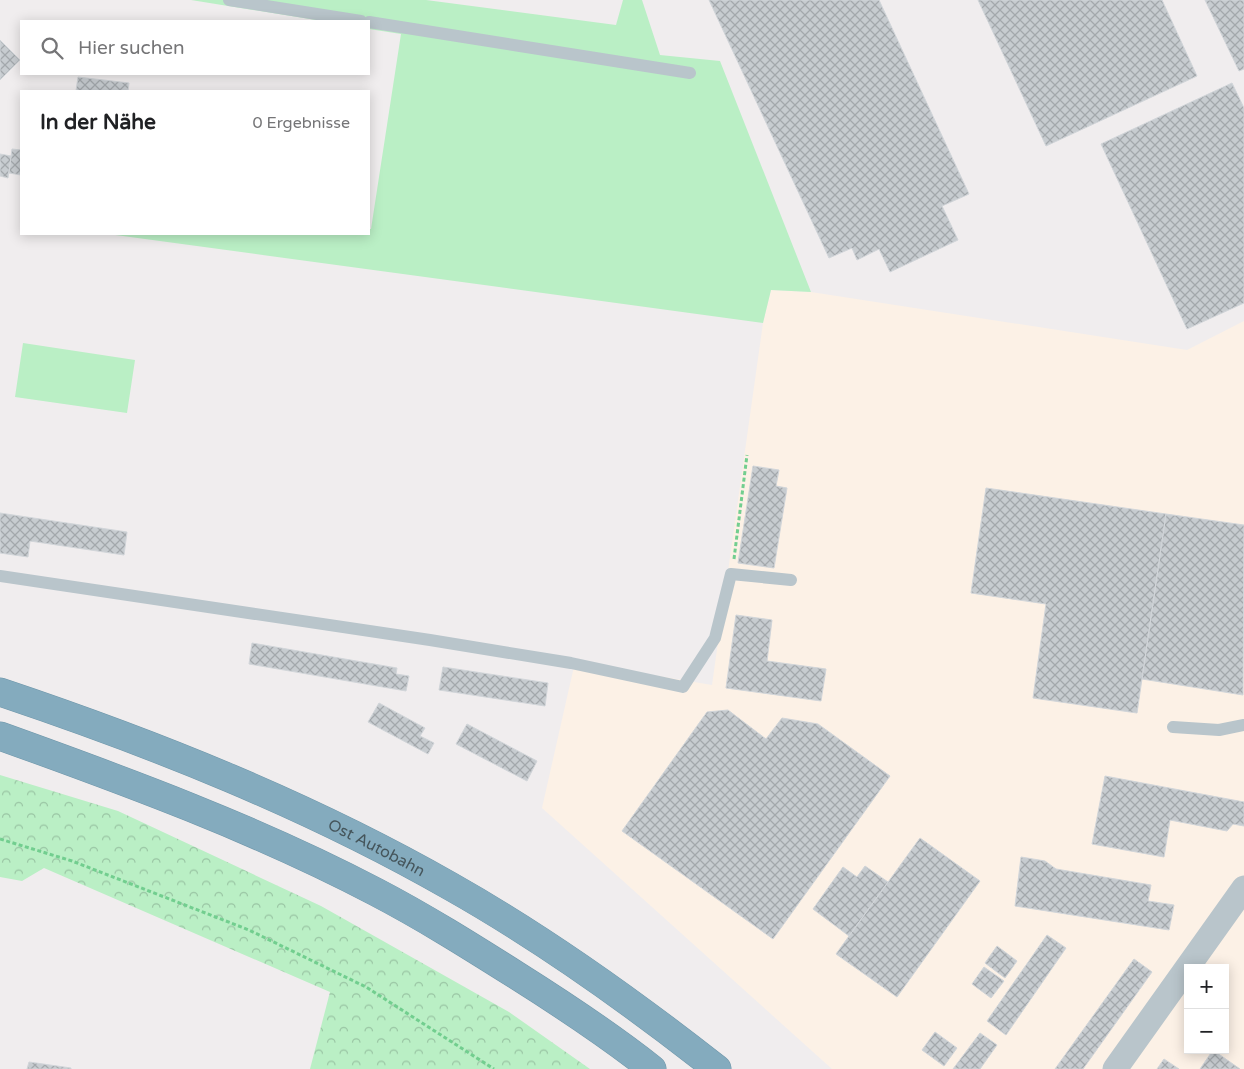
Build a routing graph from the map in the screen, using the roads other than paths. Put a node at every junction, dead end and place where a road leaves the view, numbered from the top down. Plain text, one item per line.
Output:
1 (229, 0) edge
2 (355, 20) edge
3 (370, 22) edge
4 (690, 72) dead end
5 (0, 576) edge
6 (791, 580) dead end
7 (4, 691) edge
8 (1244, 725) edge
9 (1173, 727) dead end
10 (0, 736) edge
11 (1244, 888) edge
12 (652, 1069) edge
13 (717, 1069) edge
14 (1116, 1069) edge

1 - 2 lane
3 - 4 lane
5 - 6 lane
7 - 13 highway, Ost Autobahn
8 - 9 lane
10 - 12 highway
11 - 14 street

